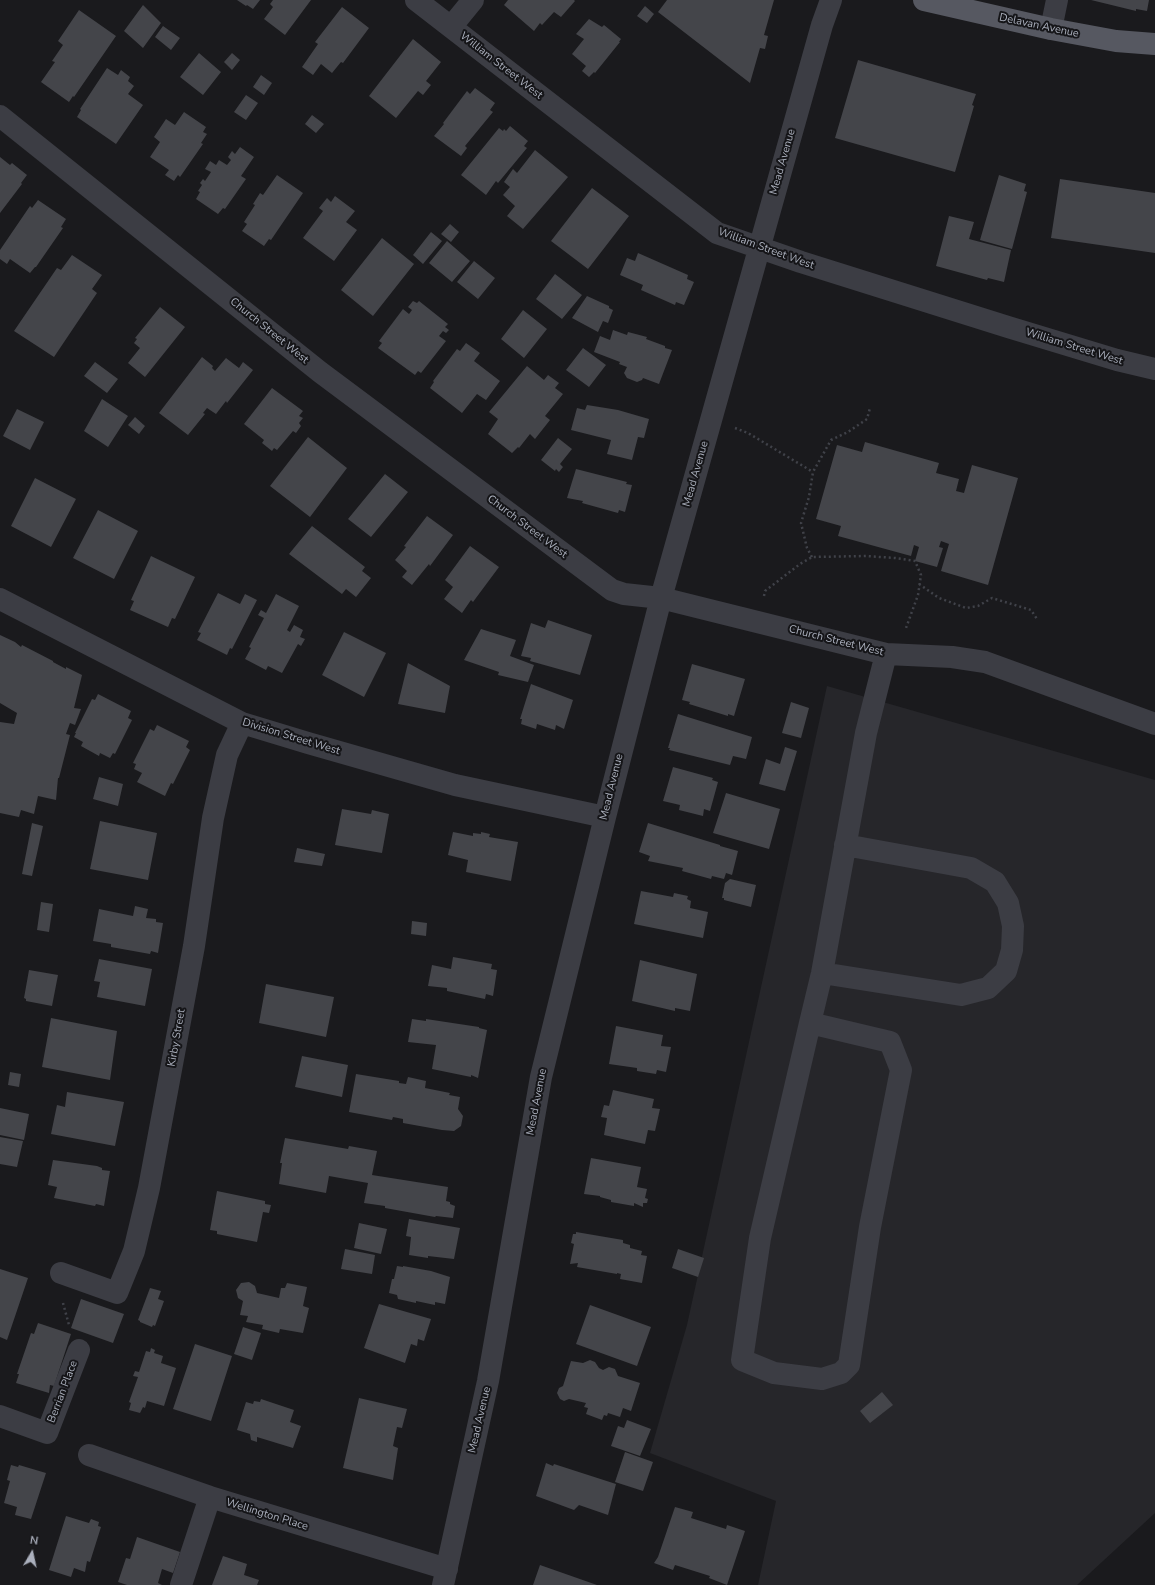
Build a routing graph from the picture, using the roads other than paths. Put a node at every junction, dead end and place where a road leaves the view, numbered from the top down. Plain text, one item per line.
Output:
1 (416, 0) edge
2 (473, 0) edge
3 (831, 0) edge
4 (924, 0) edge
5 (1057, 0) edge
6 (451, 27) junction
7 (1051, 30) junction
8 (1155, 44) edge
9 (0, 116) edge
10 (759, 248) junction
11 (1155, 369) edge
12 (661, 598) junction
13 (0, 599) edge
14 (891, 654) junction
15 (242, 723) junction
16 (1155, 724) edge
17 (604, 817) junction
18 (845, 845) junction
19 (822, 973) junction
20 (810, 1023) junction
21 (61, 1272) road end
22 (79, 1350) road end
23 (0, 1416) edge
24 (89, 1455) dead end
25 (210, 1498) junction
26 (445, 1577) edge
27 (181, 1585) edge

1 - 6 street, William Street West
2 - 6 street
3 - 10 street, Mead Avenue
4 - 7 main road, Delavan Avenue
5 - 7 street
6 - 10 street, William Street West
7 - 8 main road, Delavan Avenue
9 - 12 street, Church Street West
10 - 11 street, William Street West
10 - 12 street, Mead Avenue
12 - 14 street, Church Street West
12 - 17 street, Mead Avenue
13 - 15 street, Division Street West
14 - 16 street, Church Street West
14 - 18 street
15 - 17 street, Division Street West
15 - 21 street, Kirby Street
17 - 26 street, Mead Avenue
18 - 19 street
18 - 19 street
19 - 20 street
20 - 20 street
22 - 23 street, Berrian Place
24 - 25 street, Wellington Place
25 - 26 street, Wellington Place
25 - 27 street

